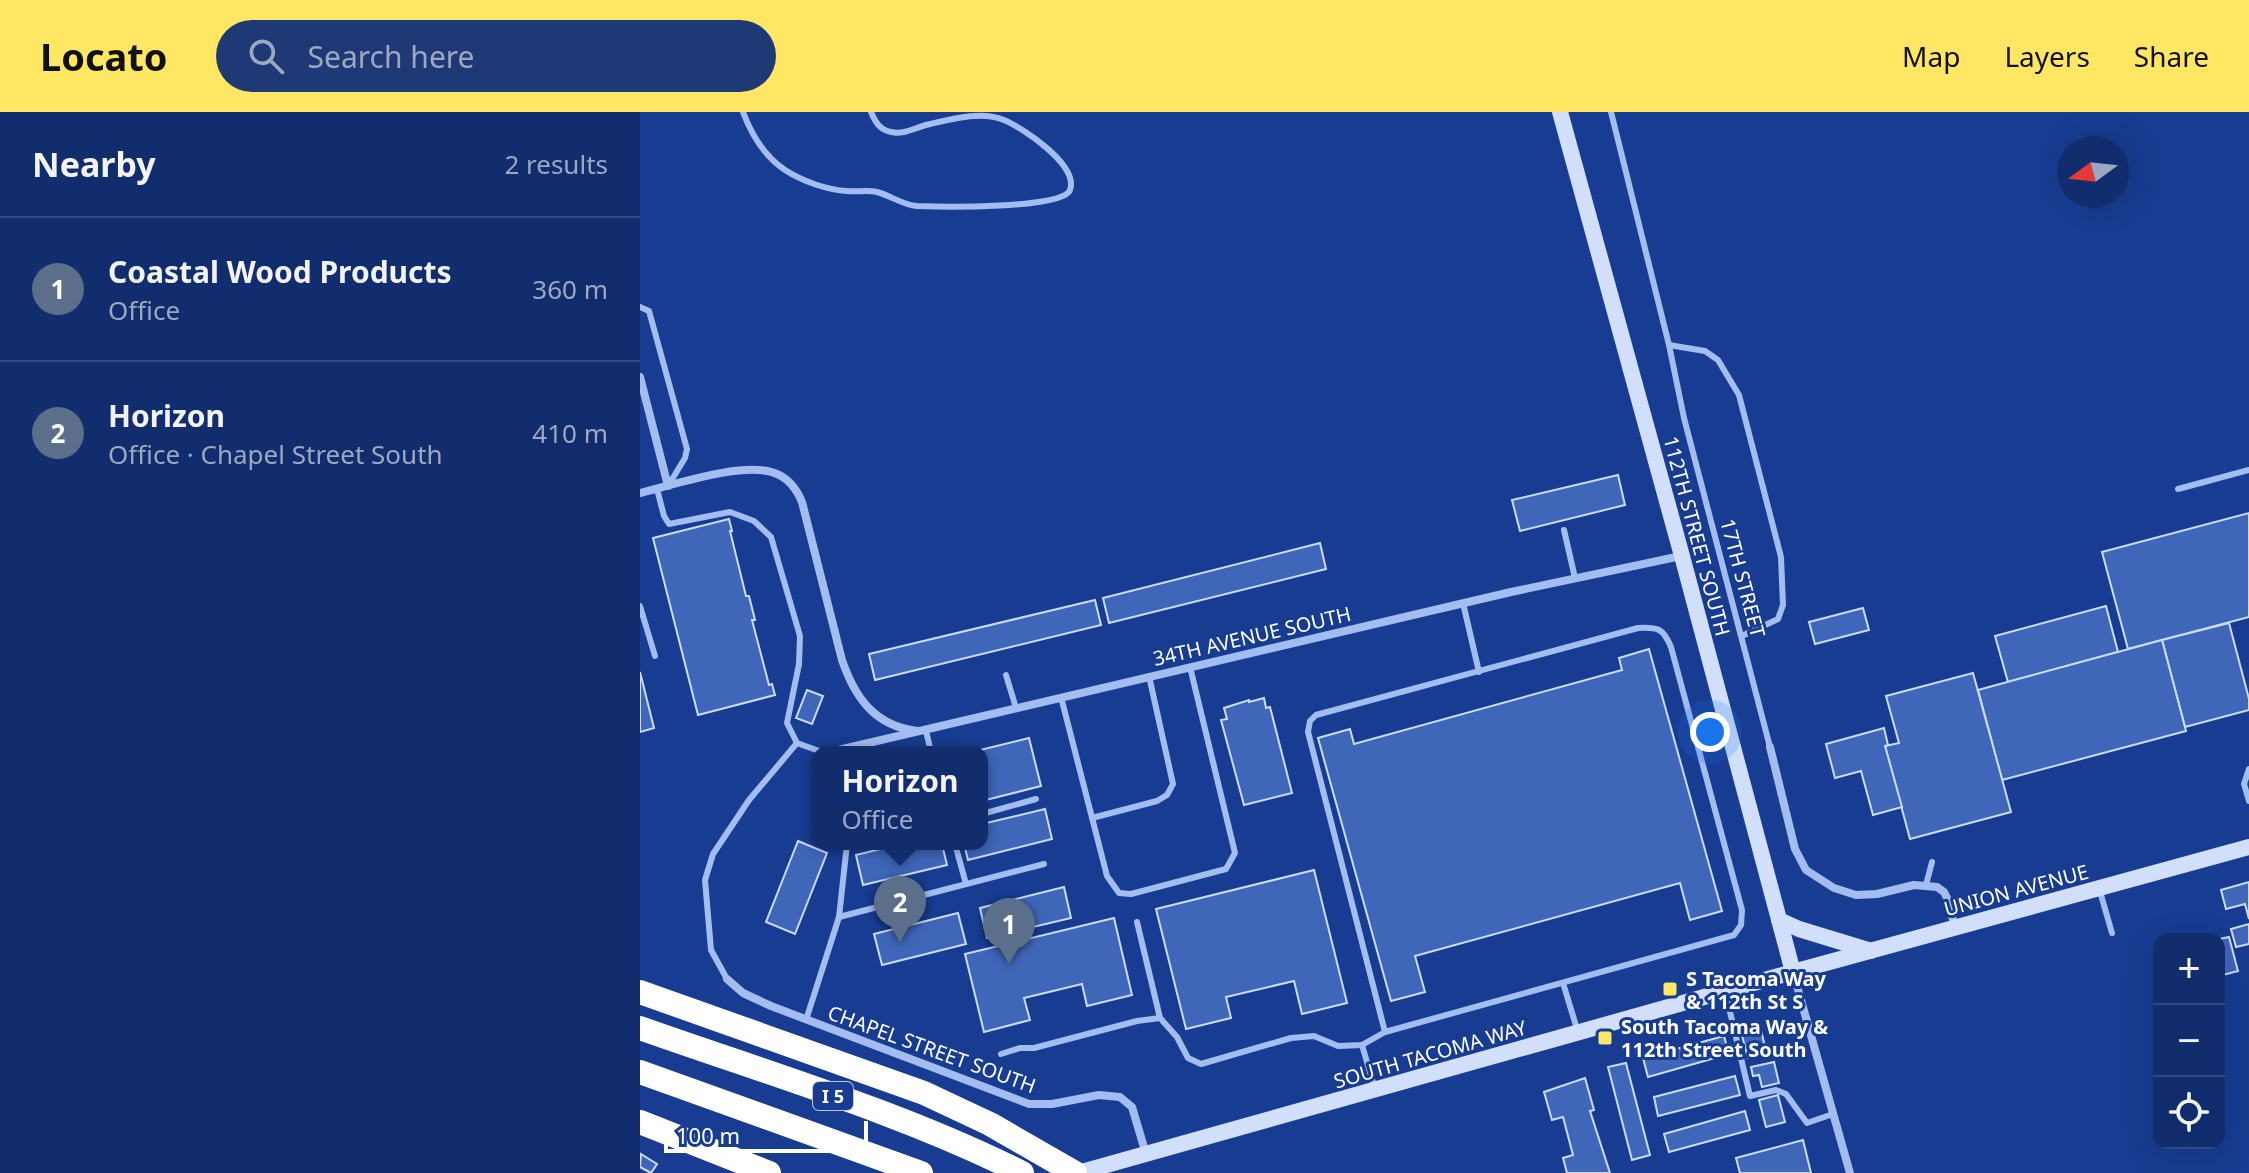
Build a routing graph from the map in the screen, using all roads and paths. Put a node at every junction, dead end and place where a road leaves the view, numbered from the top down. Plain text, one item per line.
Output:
1 (743, 112) edge
2 (871, 112) edge
3 (1560, 112) edge
4 (1611, 112) edge
5 (640, 307) edge
6 (1669, 345) junction
7 (640, 377) edge
8 (2249, 470) edge
9 (668, 486) junction
10 (657, 489) junction
11 (2178, 489) dead end
12 (640, 493) edge
13 (1564, 530) dead end
14 (1682, 556) junction
15 (1575, 578) junction
16 (1463, 603) junction
17 (640, 606) edge
18 (1742, 636) junction
19 (655, 656) dead end
20 (1190, 667) junction
21 (1479, 672) junction
22 (1006, 675) dead end
23 (1149, 676) junction
24 (1061, 697) junction
25 (1016, 708) junction
26 (926, 731) junction
27 (797, 743) junction
28 (857, 746) edge
29 (930, 746) edge
30 (1770, 747) joint
31 (812, 748) edge
32 (2249, 769) edge
33 (1036, 799) dead end
34 (2249, 801) edge
35 (988, 812) edge
36 (1092, 818) junction
37 (2249, 847) edge
38 (845, 850) edge
39 (957, 850) edge
40 (1932, 862) dead end
41 (1044, 864) dead end
42 (966, 884) junction
43 (1926, 885) junction
44 (2099, 888) junction
45 (839, 917) junction
46 (1779, 920) junction
47 (1137, 922) dead end
48 (1955, 927) junction
49 (2112, 933) dead end
50 (1873, 951) junction
51 (1793, 972) junction
52 (727, 979) joint
53 (1563, 983) junction
54 (640, 989) edge
55 (1725, 992) junction
56 (1160, 1018) junction
57 (806, 1020) junction
58 (640, 1028) edge
59 (1385, 1032) junction
60 (1578, 1033) junction
61 (1362, 1045) junction
62 (1001, 1054) dead end
63 (640, 1072) edge
64 (1375, 1090) junction
65 (1833, 1114) junction
66 (640, 1125) edge
67 (1146, 1154) junction
68 (764, 1171) edge
69 (921, 1173) edge
70 (1022, 1173) edge
71 (1076, 1173) edge
72 (1850, 1173) edge

1 - 2 lane
3 - 14 street, 112TH STREET SOUTH
4 - 6 lane, 17TH STREET
5 - 9 lane
6 - 18 lane, 17TH STREET
6 - 18 lane
7 - 9 street
8 - 11 lane
9 - 10 street
9 - 26 street
10 - 12 street
10 - 27 lane
13 - 15 lane
14 - 15 street, 34TH AVENUE SOUTH
14 - 46 street, 112TH STREET SOUTH
15 - 16 street, 34TH AVENUE SOUTH
16 - 20 street, 34TH AVENUE SOUTH
16 - 21 lane
17 - 19 lane
18 - 30 lane, 17TH STREET
20 - 23 street, 34TH AVENUE SOUTH
20 - 36 lane
21 - 53 lane
21 - 59 lane
22 - 25 lane
23 - 24 street, 34TH AVENUE SOUTH
23 - 36 lane
24 - 25 street, 34TH AVENUE SOUTH
24 - 36 lane
25 - 26 street, 34TH AVENUE SOUTH
26 - 28 street, 34TH AVENUE SOUTH
26 - 29 lane
27 - 31 lane
27 - 52 lane
30 - 43 street, 17TH STREET
32 - 34 lane
33 - 35 lane
37 - 44 street, UNION AVENUE
38 - 45 lane
39 - 42 lane
40 - 43 lane
41 - 42 lane
42 - 45 lane
43 - 48 street
44 - 48 street, UNION AVENUE
44 - 49 lane
45 - 57 lane
46 - 50 street
46 - 51 street, 112TH STREET SOUTH
47 - 56 lane
48 - 50 street, UNION AVENUE
50 - 51 street, UNION AVENUE
51 - 55 street, SOUTH TACOMA WAY
51 - 65 street
52 - 57 street, CHAPEL STREET SOUTH
53 - 59 lane
53 - 60 lane
54 - 71 highway
55 - 60 street, SOUTH TACOMA WAY
55 - 65 lane
56 - 61 lane
56 - 62 lane
57 - 67 street, CHAPEL STREET SOUTH
58 - 70 highway, I 5
59 - 61 lane
60 - 64 street, SOUTH TACOMA WAY
61 - 64 lane
63 - 69 highway, I 5
64 - 67 street, SOUTH TACOMA WAY
65 - 72 street
66 - 68 highway
67 - 71 street, SOUTH TACOMA WAY

